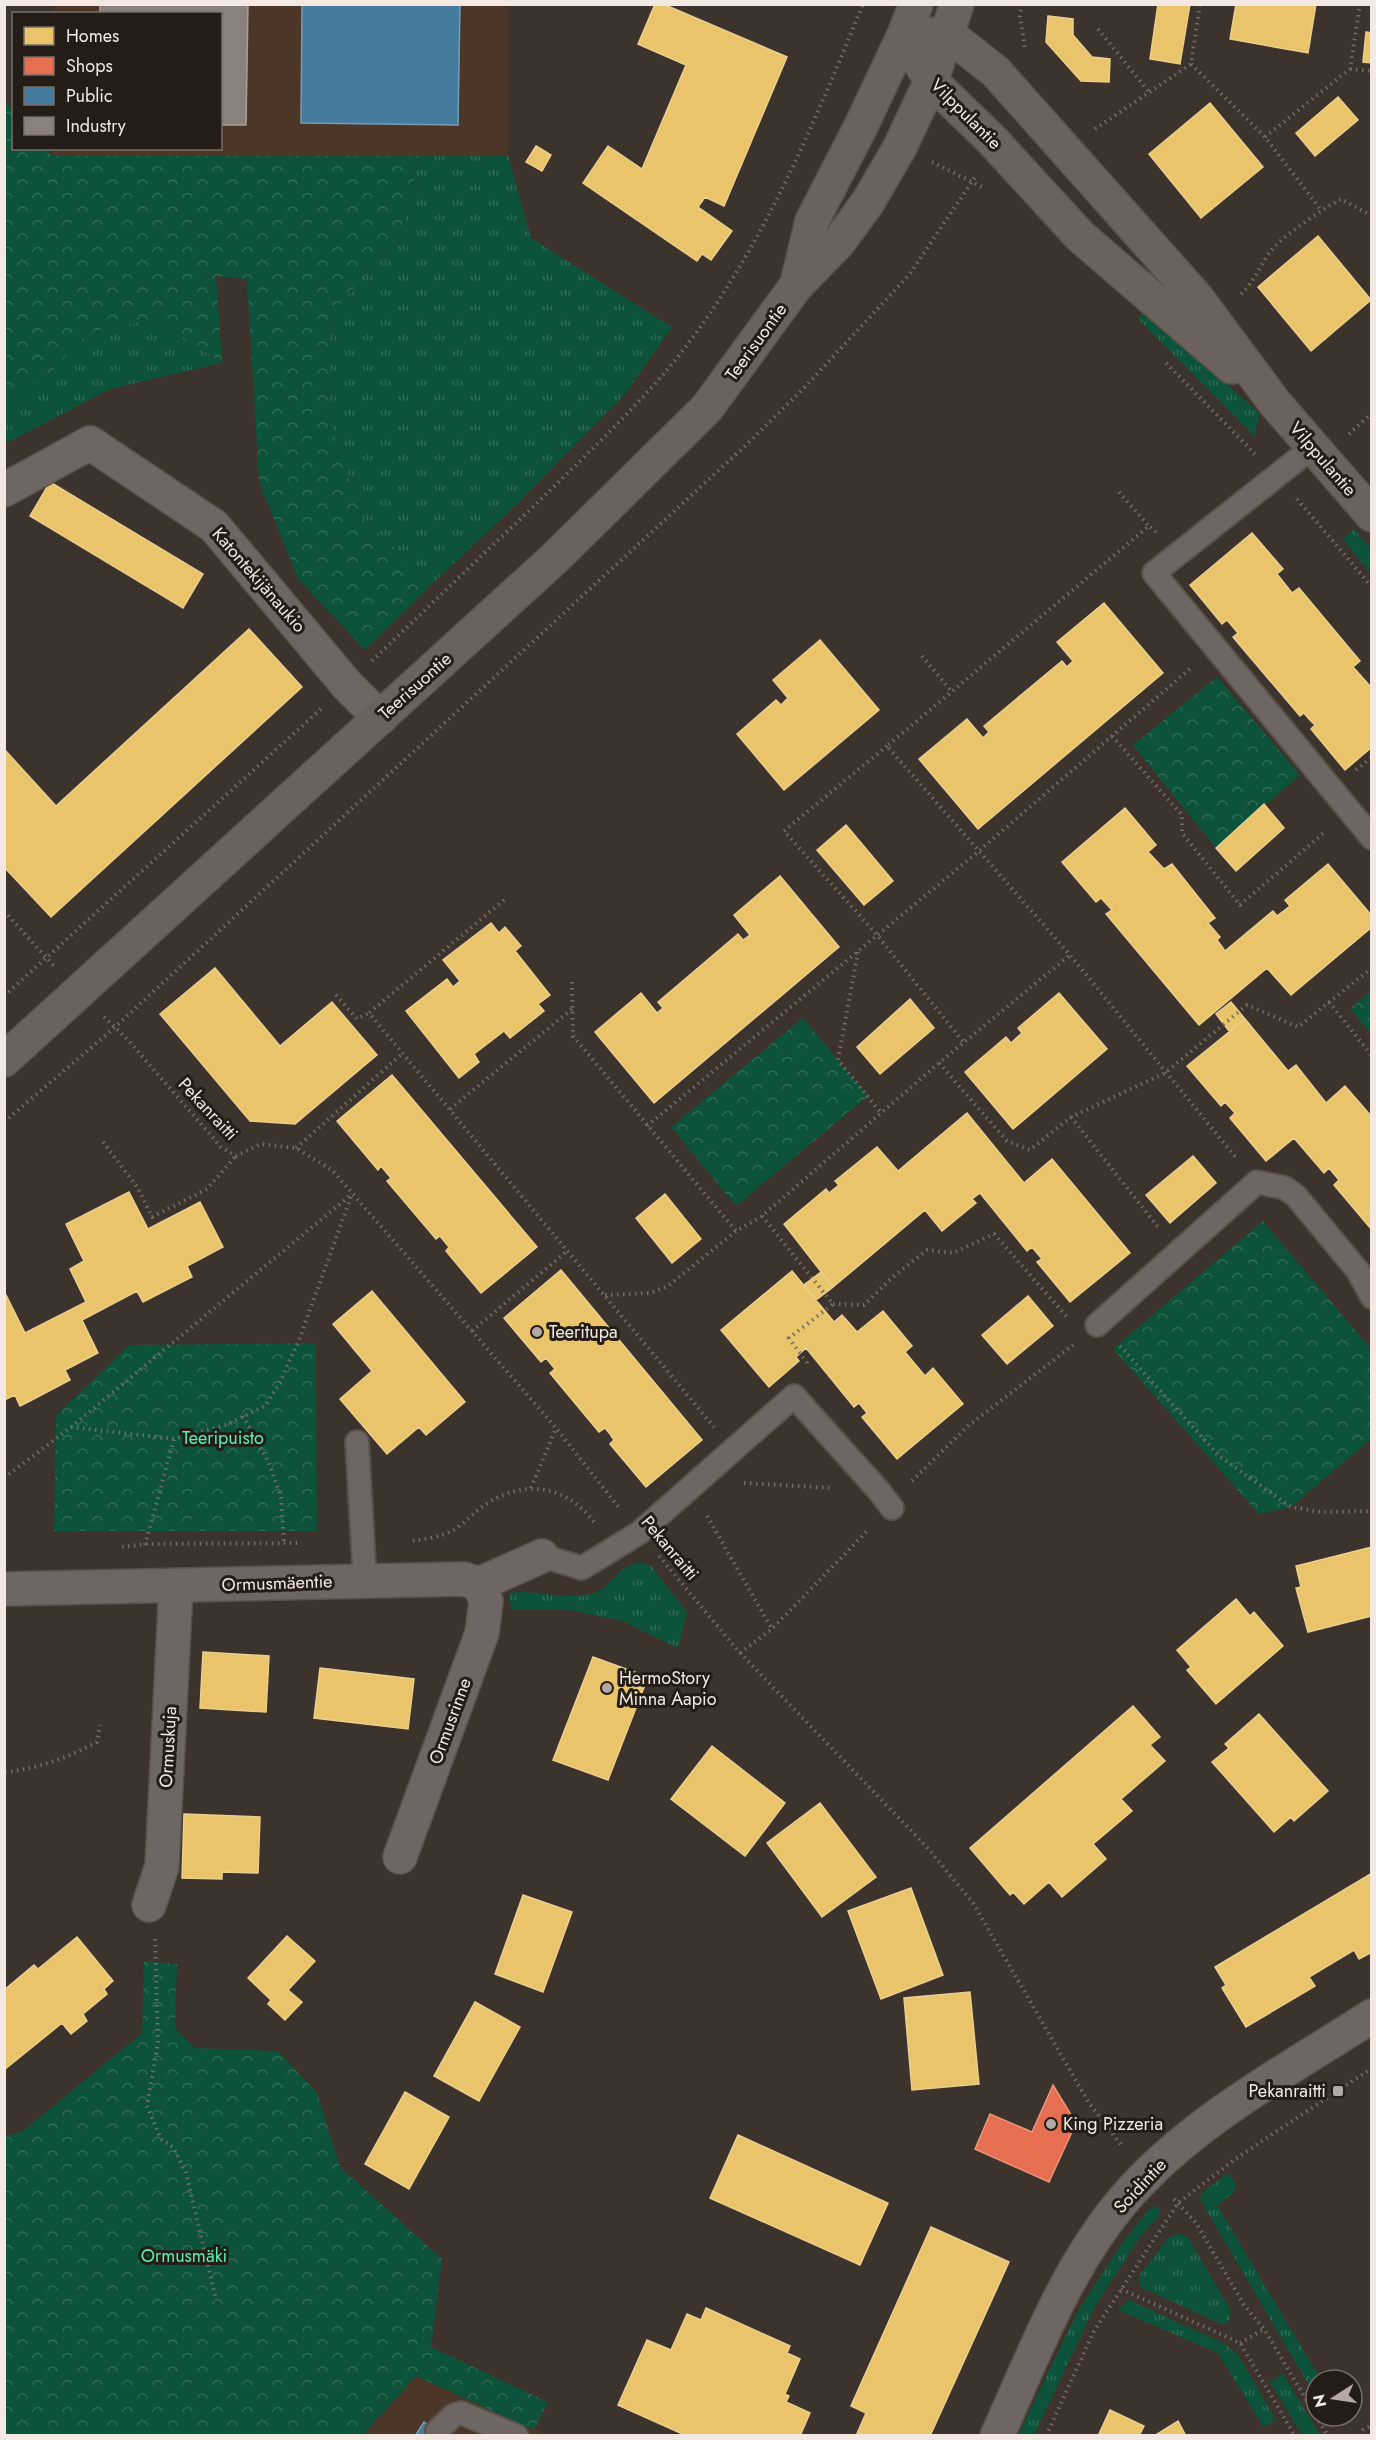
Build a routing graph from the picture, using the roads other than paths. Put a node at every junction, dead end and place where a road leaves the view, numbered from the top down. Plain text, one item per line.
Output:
1 (916, 4) edge
2 (953, 19) edge
3 (904, 35) junction
4 (931, 81) junction
5 (796, 286) junction
6 (1274, 402) junction
7 (1327, 444) junction
8 (4, 490) edge
9 (1371, 515) edge
10 (380, 718) junction
11 (1371, 838) edge
12 (4, 1060) edge
13 (1371, 1297) edge
14 (1091, 1331) road end
15 (357, 1442) dead end
16 (885, 1499) road end
17 (542, 1556) joint
18 (365, 1581) junction
19 (479, 1584) junction
20 (176, 1586) junction
21 (4, 1589) edge
22 (400, 1857) dead end
23 (149, 1905) road end
24 (1371, 2016) edge
25 (436, 2431) dead end
26 (517, 2436) edge
27 (997, 2436) edge

1 - 3 main road, Teerisuontie
2 - 3 main road
2 - 4 main road, Teerisuontie
2 - 6 main road, Vilppulantie
3 - 4 main road, Vilppulantie
3 - 5 main road, Teerisuontie
4 - 5 main road, Teerisuontie
4 - 6 main road, Vilppulantie
5 - 10 main road, Teerisuontie
6 - 7 main road, Vilppulantie
7 - 9 main road, Vilppulantie
7 - 11 lane
8 - 10 street, Katontekijänaukio
10 - 12 main road, Teerisuontie
13 - 14 lane
15 - 18 lane
16 - 17 lane
17 - 19 street
18 - 19 street, Ormusmäentie
18 - 20 street, Ormusmäentie
19 - 22 street, Ormusrinne
20 - 21 street, Ormusmäentie
20 - 23 street, Ormuskuja
24 - 27 street, Soidintie
25 - 26 lane

